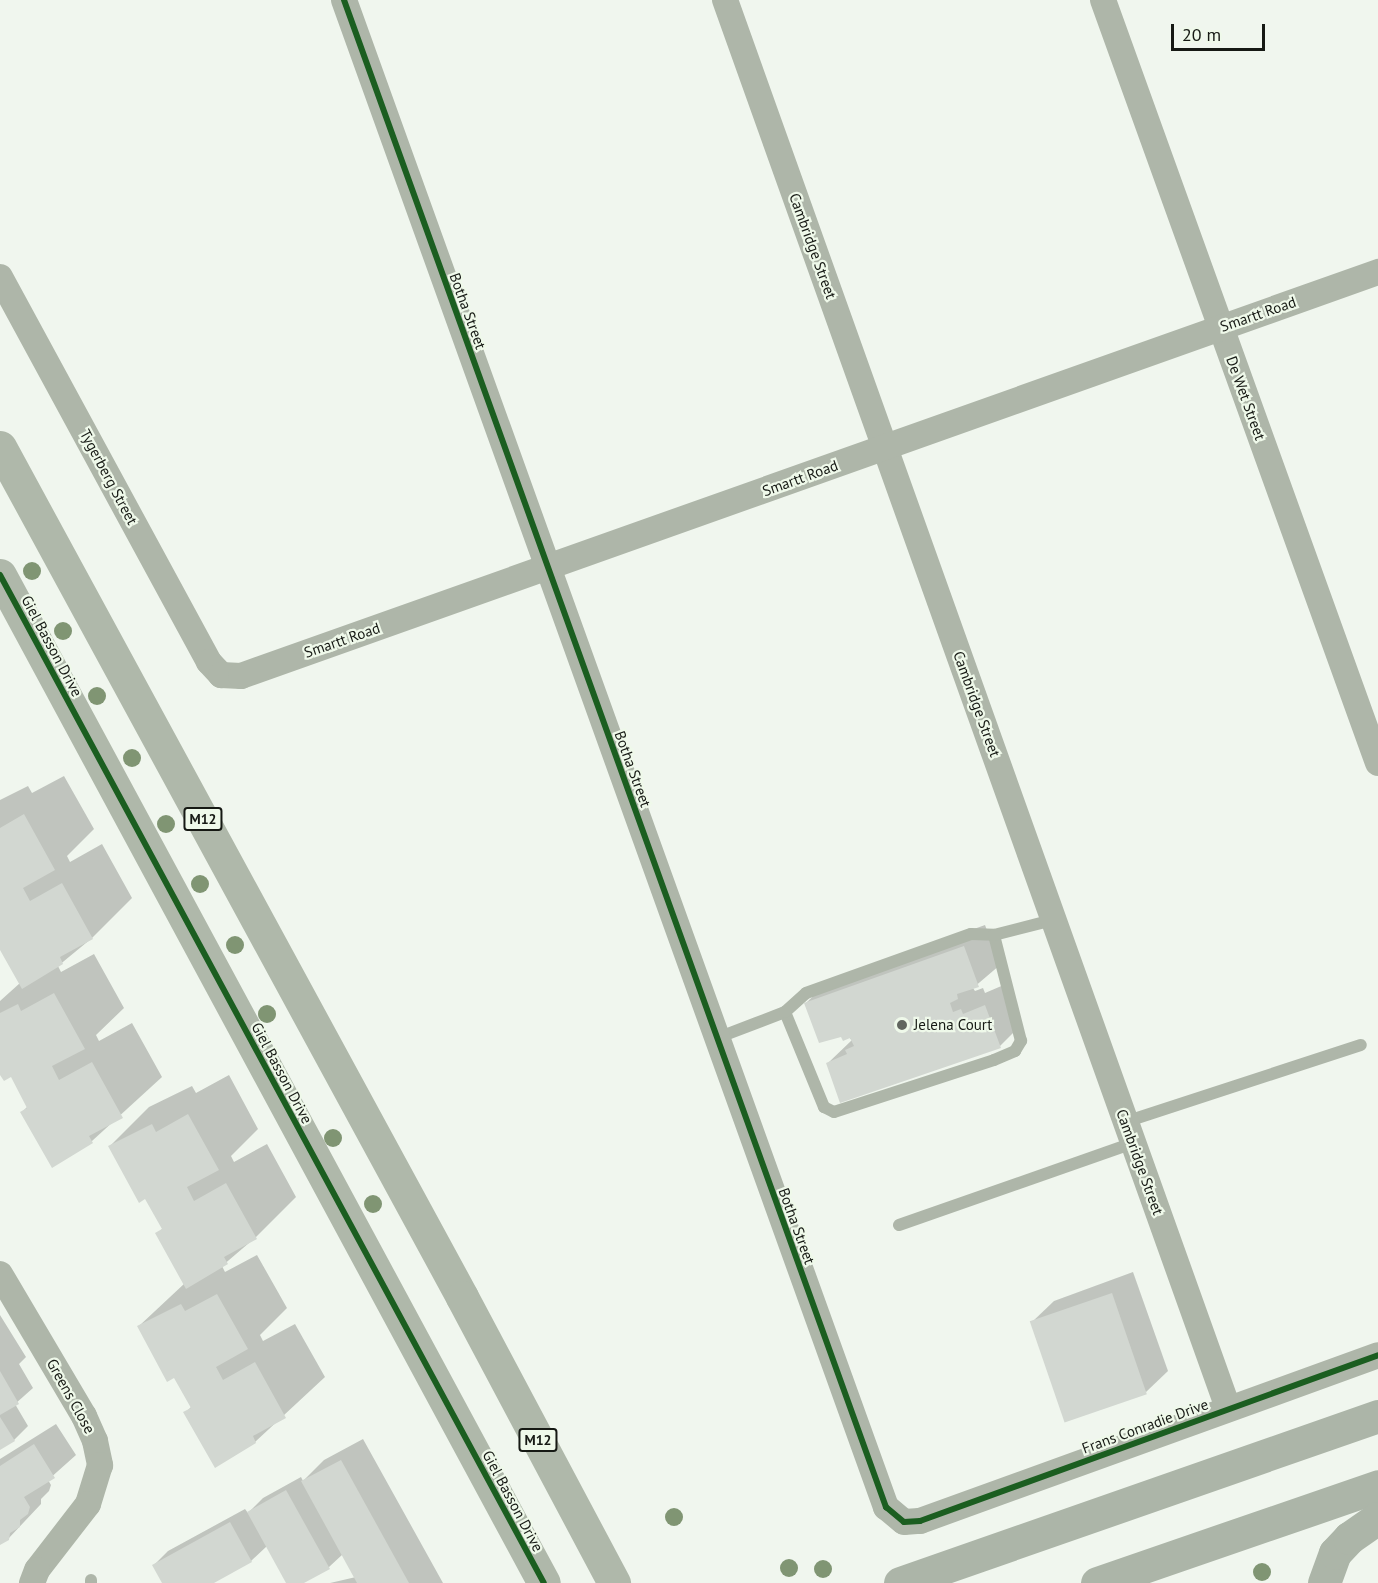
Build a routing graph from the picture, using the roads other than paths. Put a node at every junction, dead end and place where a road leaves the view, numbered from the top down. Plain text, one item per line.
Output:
1 (344, 0) edge
2 (725, 0) edge
3 (1103, 0) edge
4 (1378, 272) edge
5 (0, 277) edge
6 (1221, 327) junction
7 (0, 447) edge
8 (885, 447) junction
9 (548, 568) junction
10 (0, 575) edge
11 (221, 675) joint
12 (1378, 763) edge
13 (1053, 920) junction
14 (994, 935) junction
15 (784, 1012) junction
16 (717, 1038) junction
17 (1361, 1045) dead end
18 (1129, 1132) junction
19 (899, 1225) dead end
20 (0, 1274) edge
21 (1378, 1355) edge
22 (1228, 1408) junction
23 (1378, 1416) edge
24 (1378, 1486) edge
25 (1378, 1518) edge
26 (920, 1521) joint
27 (32, 1583) edge
28 (544, 1583) edge
29 (614, 1583) edge
30 (900, 1583) edge
31 (1097, 1583) edge
32 (1324, 1583) edge

1 - 9 street, Botha Street
2 - 8 street, Cambridge Street
3 - 6 street, De Wet Street
4 - 6 street, Smartt Road
5 - 11 street, Tygerberg Street
6 - 8 street, Smartt Road
6 - 12 street, De Wet Street
7 - 29 main road, M12
8 - 9 street, Smartt Road
8 - 13 street, Cambridge Street
9 - 11 street, Smartt Road
9 - 16 street, Botha Street
10 - 28 main road, Giel Basson Drive
13 - 14 lane
13 - 18 street, Cambridge Street
14 - 15 lane
14 - 15 lane
15 - 16 lane
16 - 26 street, Botha Street
17 - 18 lane
18 - 19 lane
18 - 22 street, Cambridge Street
20 - 27 street, Greens Close
21 - 22 street, Frans Conradie Drive
22 - 26 street, Frans Conradie Drive
23 - 30 main road
24 - 31 main road
25 - 32 main road

